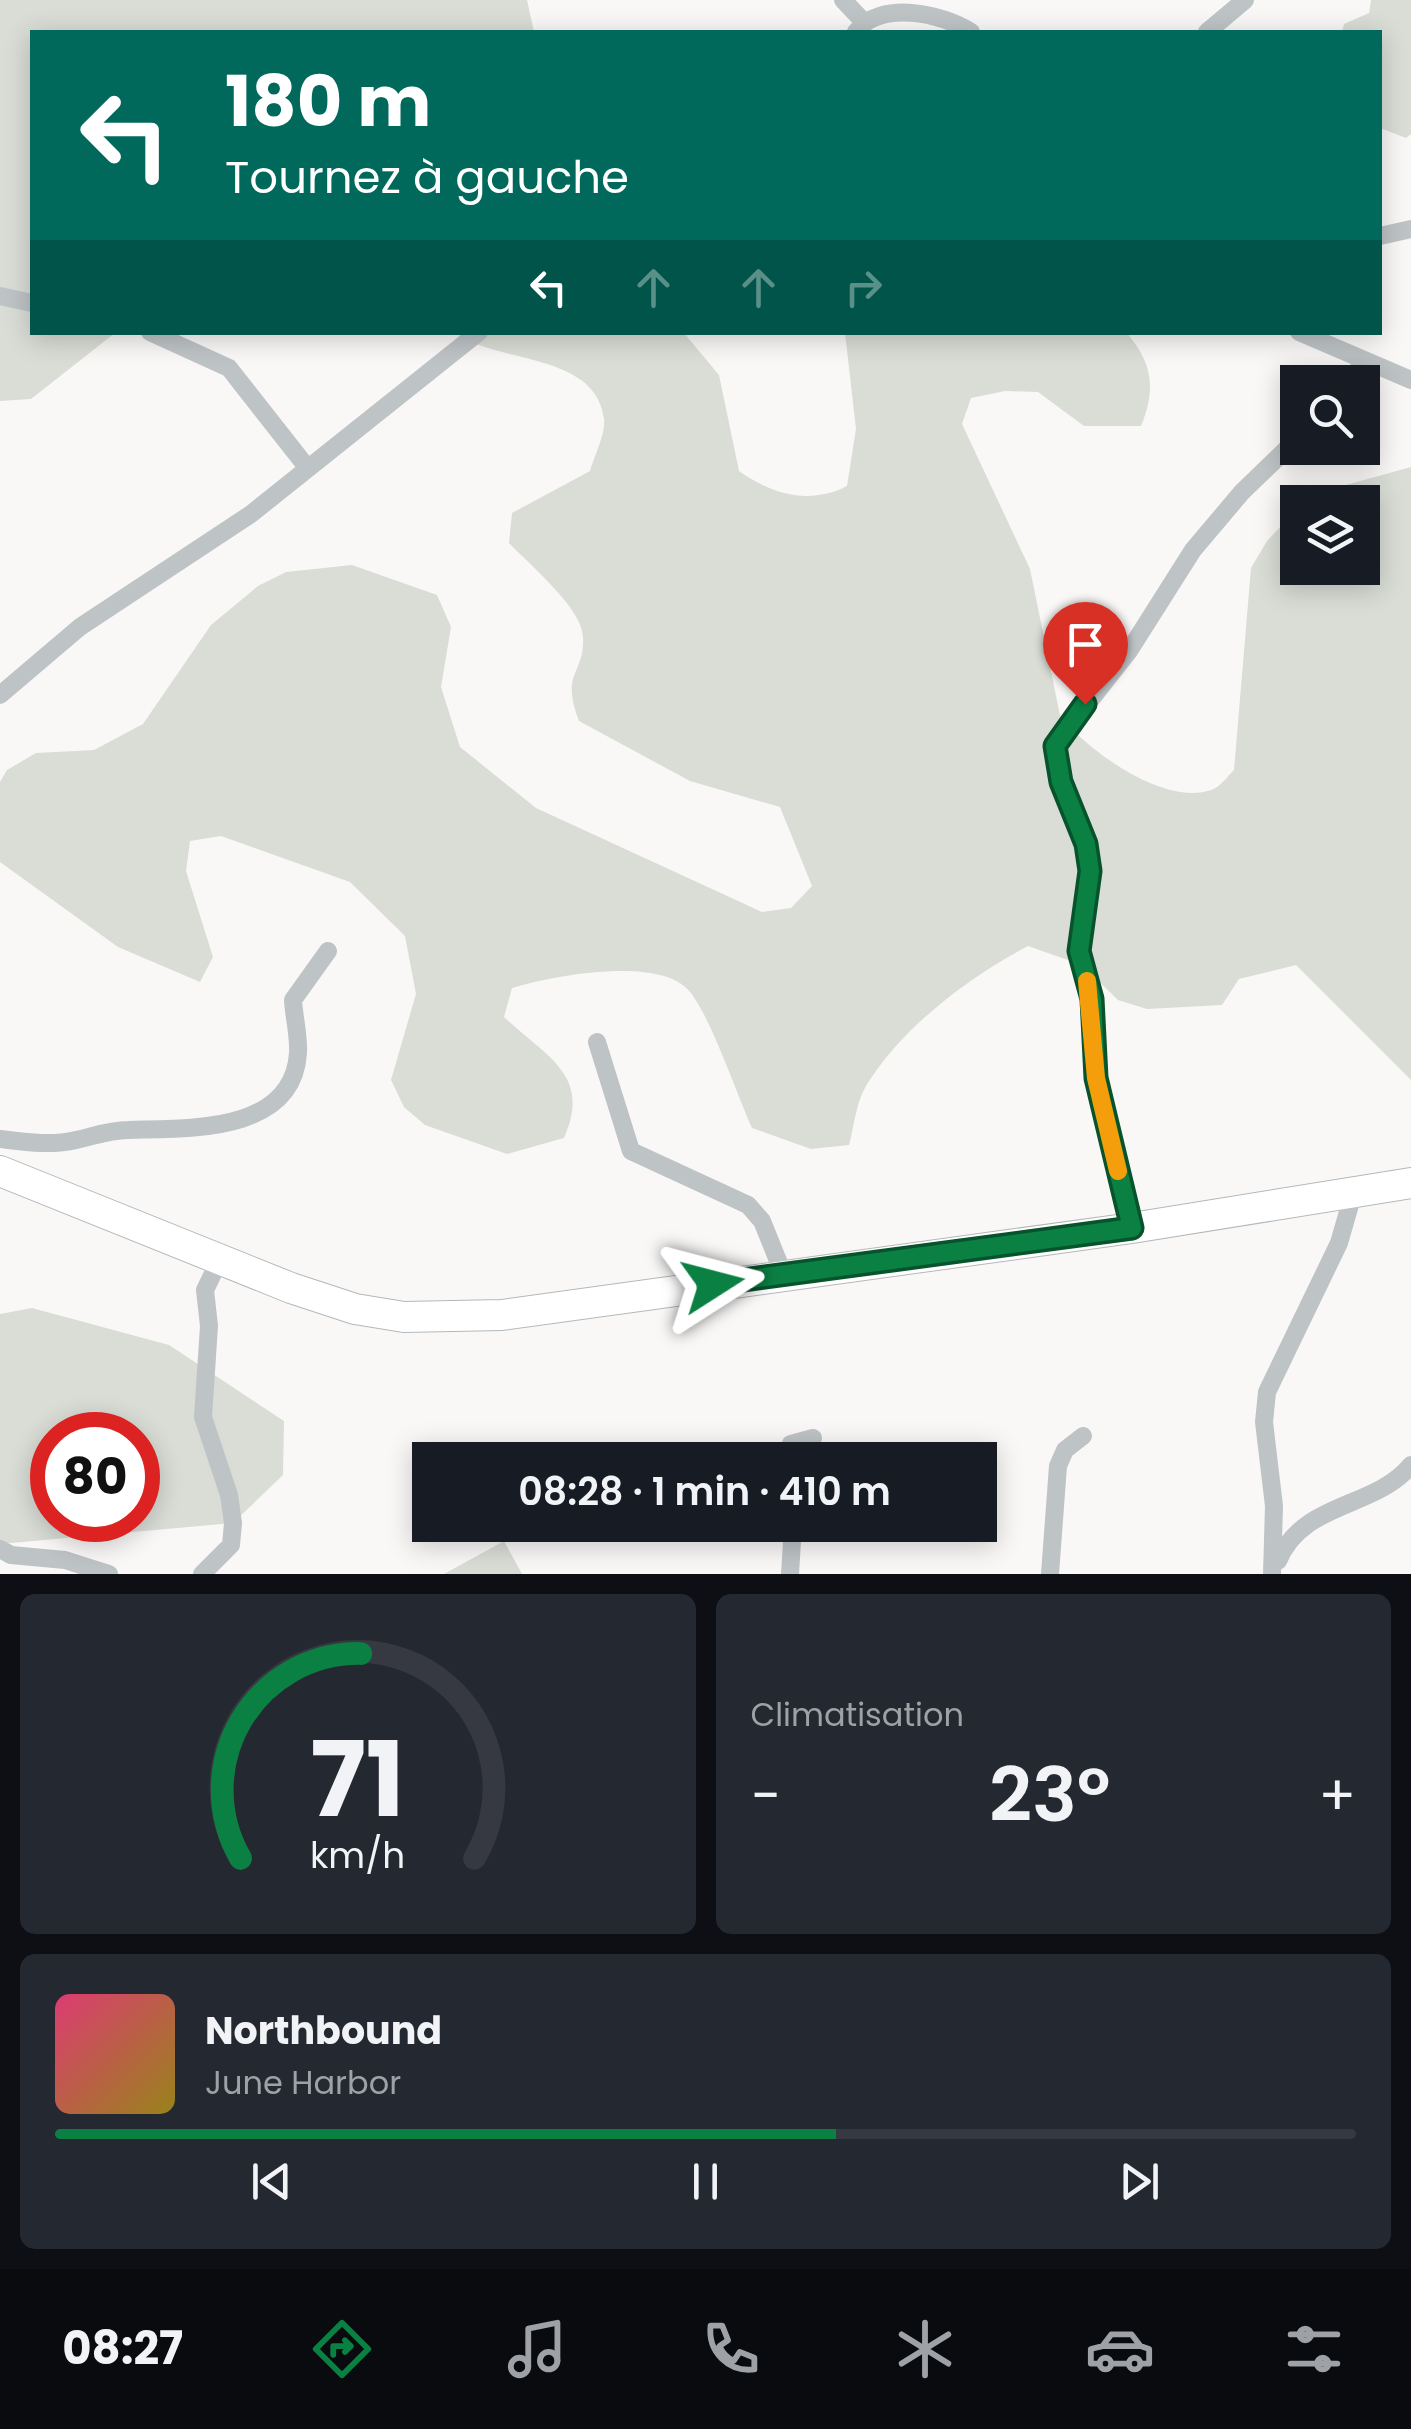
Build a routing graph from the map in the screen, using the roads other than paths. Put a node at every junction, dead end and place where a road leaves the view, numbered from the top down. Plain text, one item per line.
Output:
1 (843, 0) edge
2 (1245, 0) edge
3 (905, 6) edge
4 (860, 27) edge
5 (967, 30) edge
6 (1210, 30) edge
7 (1411, 230) edge
8 (1382, 236) edge
9 (0, 296) edge
10 (30, 304) edge
11 (157, 335) edge
12 (475, 335) edge
13 (1306, 335) edge
14 (1365, 362) junction
15 (1362, 365) edge
16 (1411, 380) edge
17 (1280, 457) edge
18 (306, 466) junction
19 (0, 695) edge
20 (328, 951) dead end
21 (597, 1042) dead end
22 (0, 1138) edge
23 (0, 1172) edge
24 (1411, 1184) edge
25 (1354, 1192) junction
26 (1132, 1228) junction
27 (219, 1261) junction
28 (783, 1273) junction
29 (1084, 1436) dead end
30 (813, 1438) dead end
31 (798, 1442) edge
32 (1411, 1464) edge
33 (792, 1542) edge
34 (0, 1549) edge
35 (109, 1574) edge
36 (202, 1574) edge
37 (790, 1574) edge
38 (1050, 1574) edge
39 (1273, 1574) edge

1 - 4 street
2 - 6 street
3 - 4 street
3 - 5 street
7 - 8 street
9 - 10 street
11 - 18 street
12 - 18 street
13 - 14 street
14 - 15 street
14 - 16 street
17 - 26 street
18 - 19 street
20 - 22 street
21 - 28 street
23 - 27 highway
24 - 25 highway
25 - 26 highway
25 - 39 street
26 - 28 highway
27 - 28 highway
27 - 36 street
29 - 38 street
30 - 31 street
32 - 39 street
33 - 37 street
34 - 35 street

